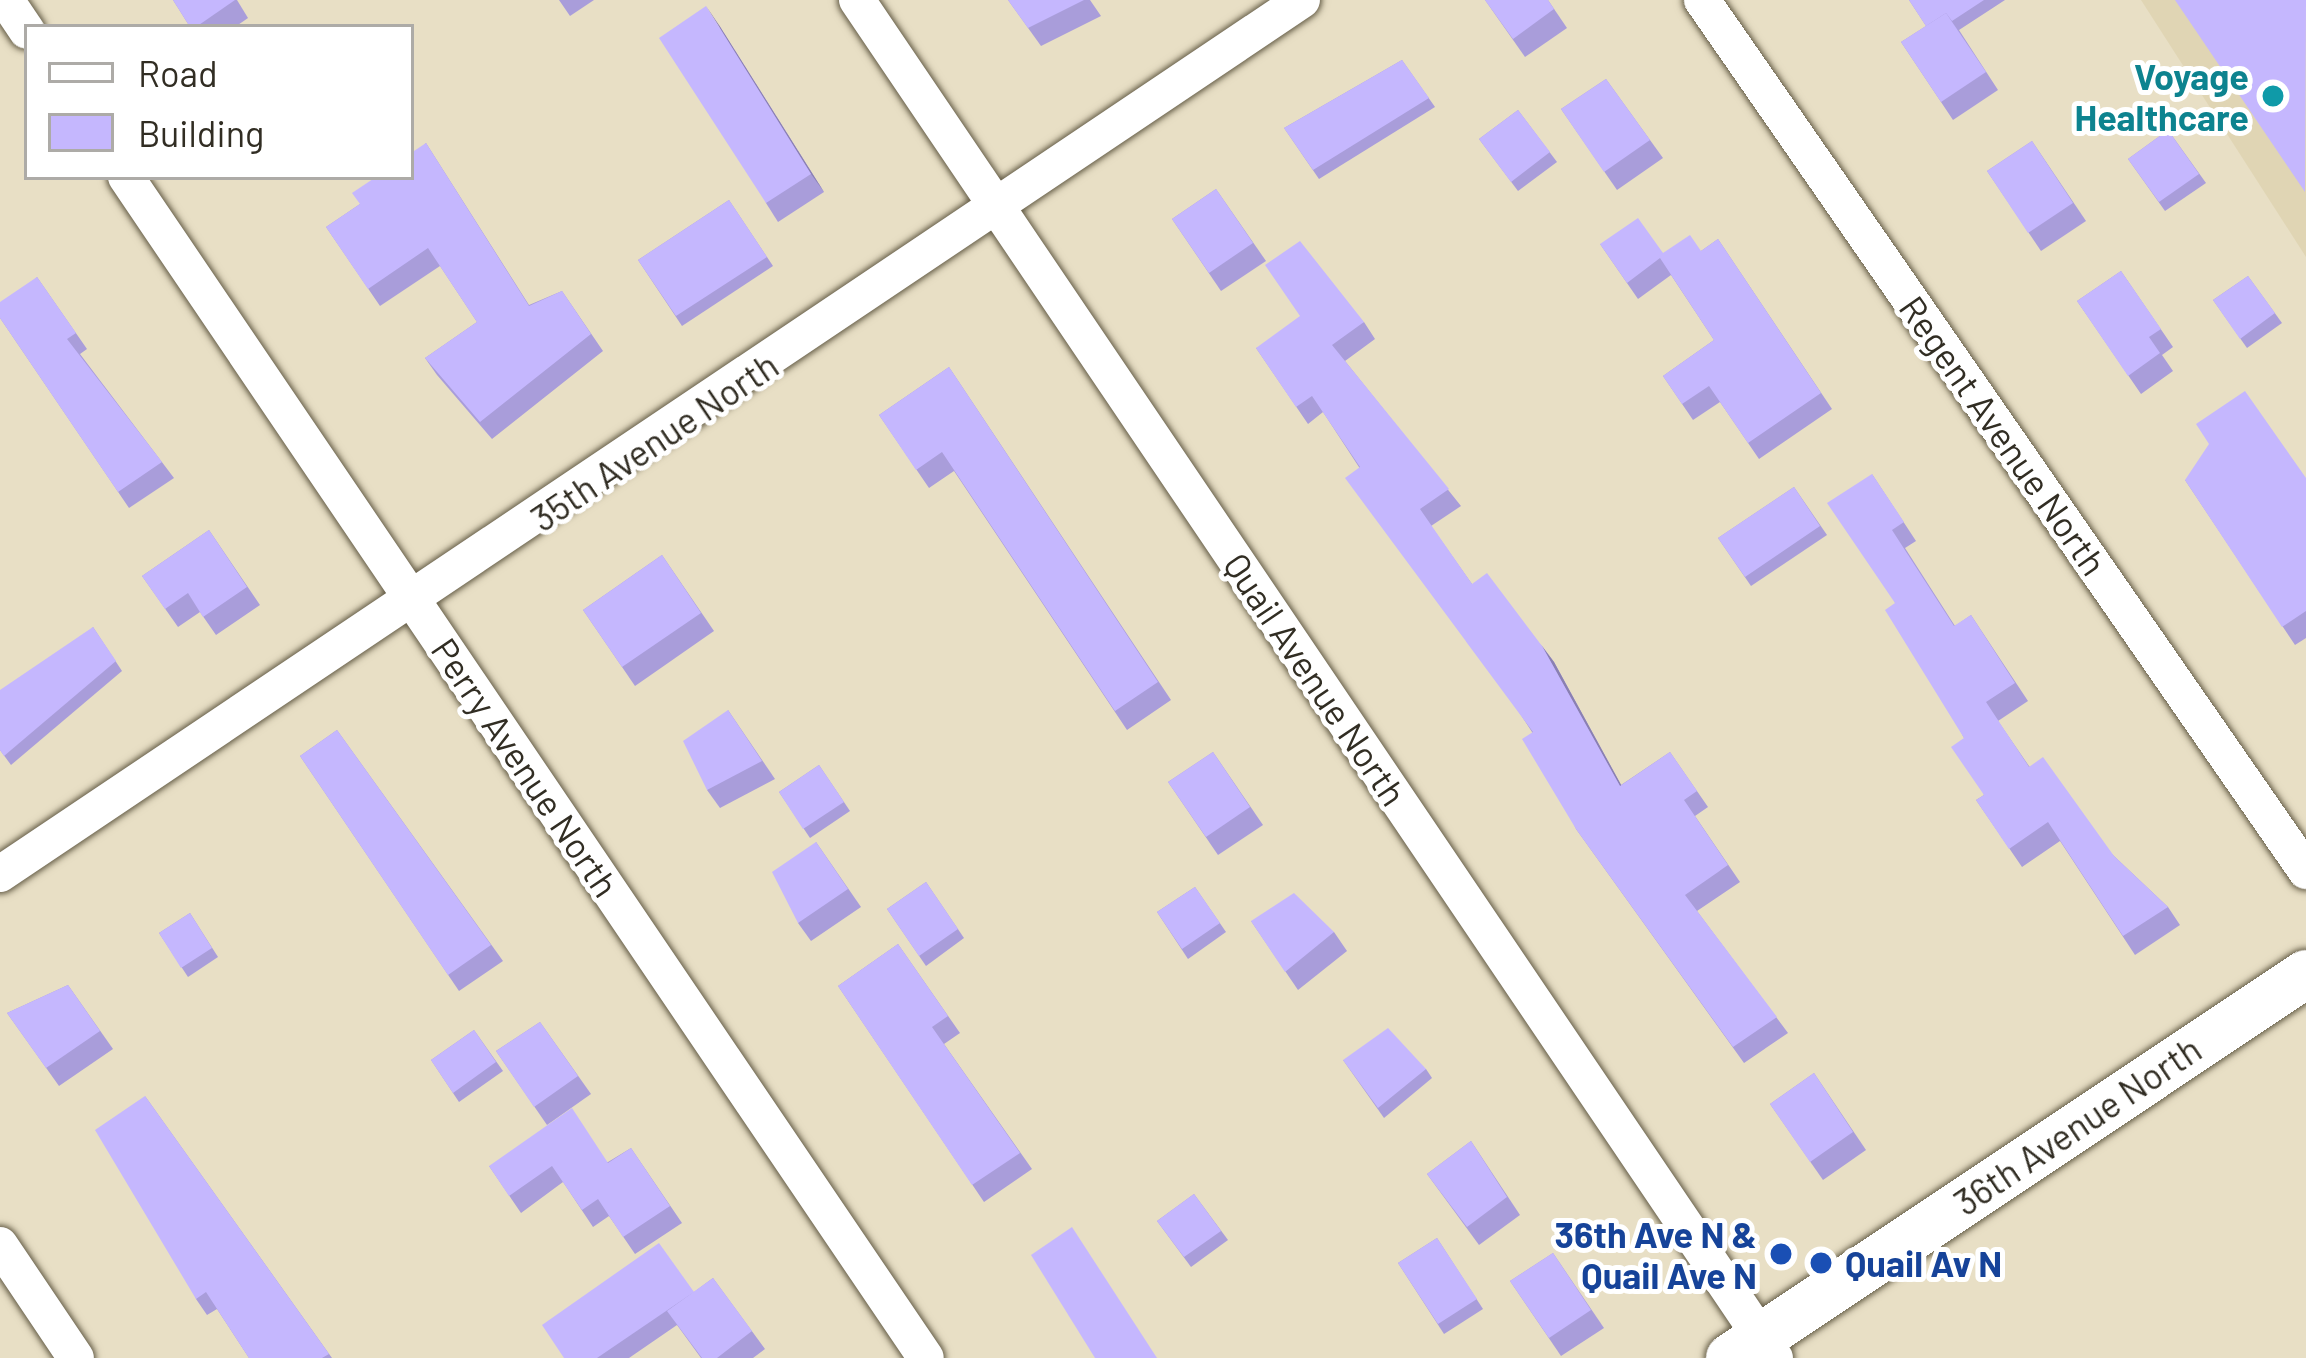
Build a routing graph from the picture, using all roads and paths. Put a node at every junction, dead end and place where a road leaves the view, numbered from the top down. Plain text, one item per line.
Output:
1 (6, 0) edge
2 (857, 0) edge
3 (1302, 0) edge
4 (1702, 0) edge
5 (24, 27) edge
6 (128, 180) edge
7 (998, 209) junction
8 (414, 602) junction
9 (2306, 871) edge
10 (0, 874) edge
11 (2306, 974) edge
12 (0, 1245) edge
13 (1755, 1351) edge
14 (76, 1358) edge
15 (926, 1358) edge

1 - 5 street
2 - 7 street, Quail Avenue North
3 - 7 street, 35th Avenue North
4 - 9 street, Regent Avenue North
6 - 8 street, Perry Avenue North
7 - 8 street, 35th Avenue North
7 - 13 street, Quail Avenue North
8 - 10 street, 35th Avenue North
8 - 15 street, Perry Avenue North
11 - 13 street, 36th Avenue North
12 - 14 street

